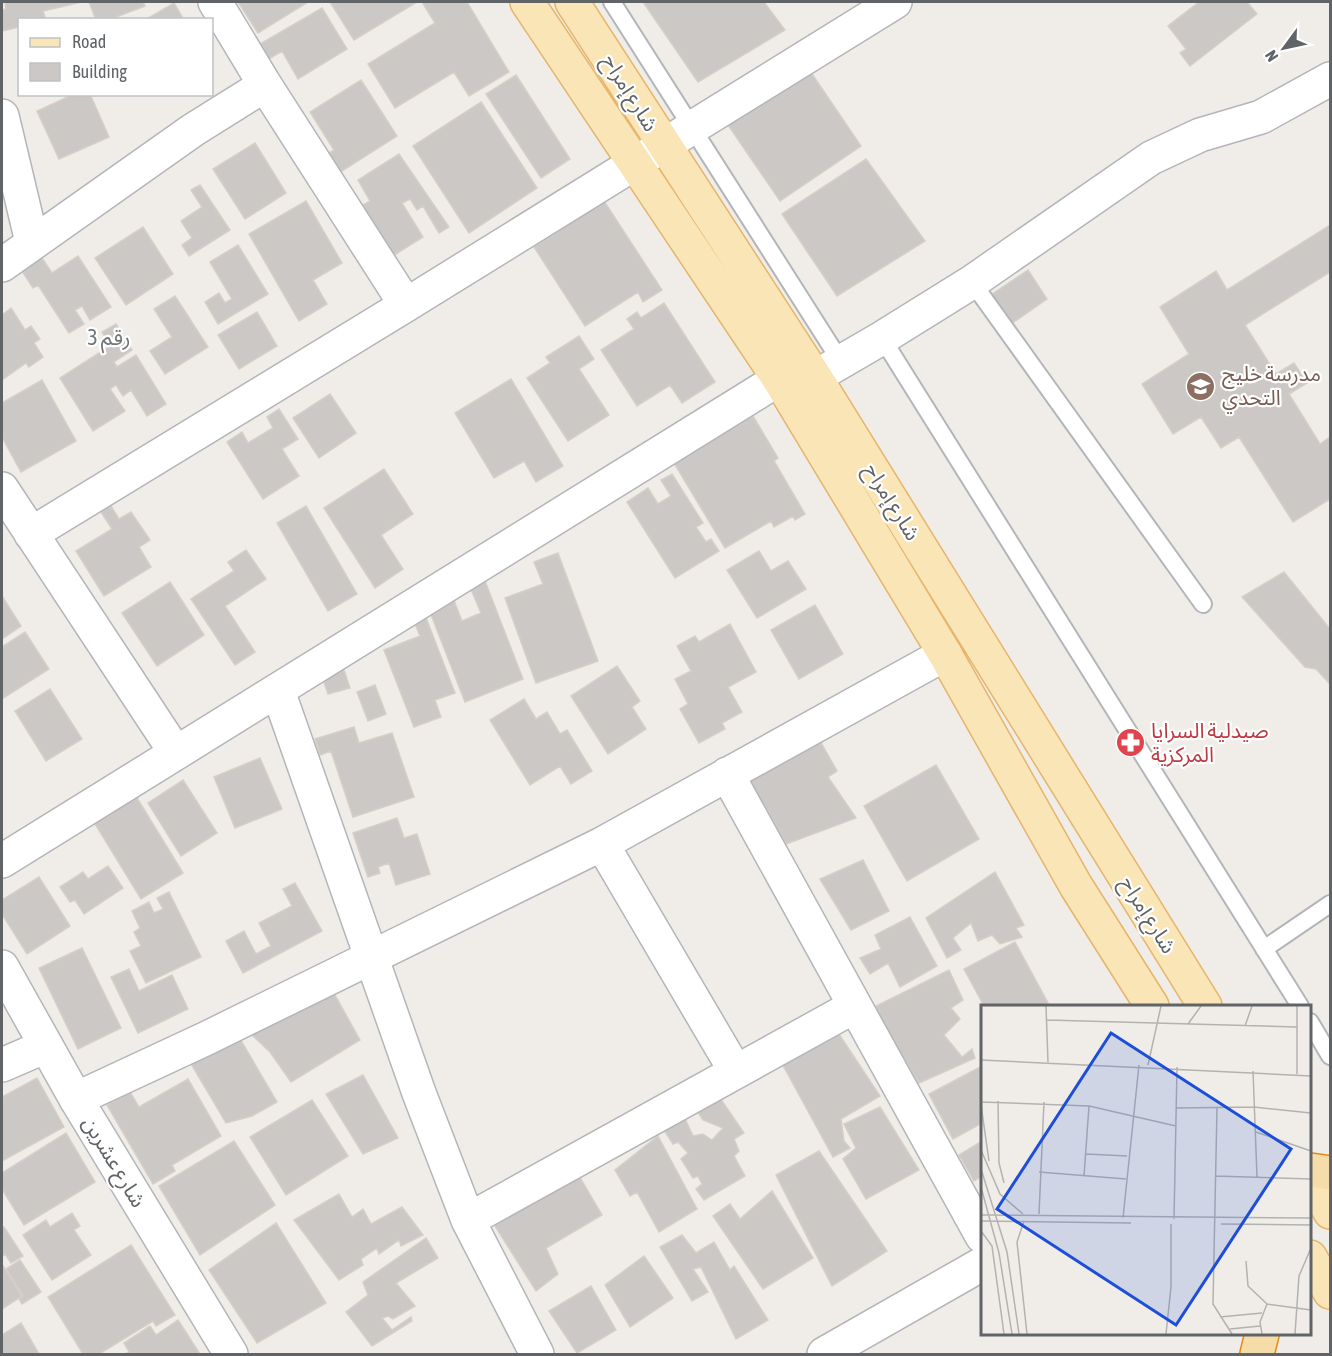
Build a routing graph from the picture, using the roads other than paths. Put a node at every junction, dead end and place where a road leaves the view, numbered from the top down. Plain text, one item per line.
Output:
1 (215, 2) edge
2 (527, 2) edge
3 (572, 2) edge
4 (612, 2) edge
5 (895, 2) edge
6 (1330, 79) edge
7 (265, 85) junction
8 (2, 116) edge
9 (692, 128) junction
10 (663, 145) junction
11 (632, 163) junction
12 (32, 242) junction
13 (2, 265) edge
14 (972, 282) junction
15 (406, 305) junction
16 (882, 338) junction
17 (828, 369) junction
18 (778, 379) junction
19 (2, 489) edge
20 (31, 534) junction
21 (1203, 604) dead end
22 (945, 654) junction
23 (278, 691) junction
24 (176, 753) junction
25 (727, 774) junction
26 (602, 844) junction
27 (2, 861) edge
28 (1330, 904) edge
29 (1264, 949) junction
30 (372, 957) junction
31 (2, 967) edge
32 (1151, 1005) edge
33 (1204, 1005) edge
34 (1299, 1005) edge
35 (855, 1006) junction
36 (1311, 1024) edge
37 (46, 1046) junction
38 (1330, 1056) edge
39 (2, 1065) edge
40 (736, 1072) junction
41 (76, 1099) junction
42 (1311, 1170) edge
43 (1330, 1173) edge
44 (1311, 1177) edge
45 (1330, 1212) edge
46 (468, 1220) junction
47 (981, 1234) edge
48 (1311, 1259) edge
49 (981, 1265) edge
50 (1330, 1292) edge
51 (1263, 1335) edge
52 (231, 1354) edge
53 (537, 1354) edge
54 (824, 1354) edge
55 (1257, 1354) edge

1 - 7 street
2 - 11 main road, شارع إمراح
3 - 10 main road, شارع إمراح
4 - 9 lane
5 - 9 street
6 - 14 street
7 - 12 street
7 - 15 street
8 - 12 street
9 - 10 street
9 - 17 lane
10 - 11 street
10 - 17 main road, شارع إمراح
11 - 15 street
11 - 18 main road, شارع إمراح
12 - 13 street
14 - 16 street
14 - 21 lane
15 - 20 street
16 - 17 street
16 - 29 lane
17 - 33 main road, شارع إمراح
18 - 22 main road, شارع إمراح
18 - 23 street
19 - 20 street
20 - 24 street
22 - 25 street
22 - 32 main road, شارع إمراح
23 - 24 street
23 - 30 street
24 - 27 street
25 - 26 street
25 - 35 street
26 - 30 street
26 - 40 street
28 - 29 lane
29 - 34 lane
30 - 41 street
30 - 46 street
31 - 37 street, شارع عشرين
35 - 40 street
35 - 47 street
36 - 38 lane
37 - 39 street
37 - 41 street, شارع عشرين
40 - 46 street
41 - 52 street, شارع عشرين
42 - 43 highway
44 - 45 main road
46 - 53 street
48 - 50 main road
49 - 54 street
51 - 55 highway

